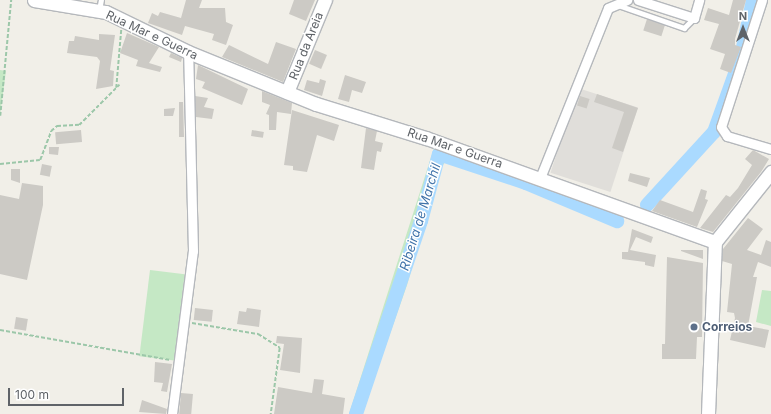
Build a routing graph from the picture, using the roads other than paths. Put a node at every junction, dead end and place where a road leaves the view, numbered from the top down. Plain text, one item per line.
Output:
1 (34, 0) edge
2 (325, 0) edge
3 (627, 0) edge
4 (638, 0) edge
5 (699, 0) edge
6 (762, 0) edge
7 (615, 3) junction
8 (100, 5) edge
9 (694, 18) junction
10 (188, 52) junction
11 (287, 92) junction
12 (771, 149) edge
13 (771, 172) edge
14 (540, 178) junction
15 (715, 242) junction
16 (172, 414) edge
17 (708, 414) edge

1 - 8 street, Rua Mar e Guerra
2 - 11 street, Rua da Areia
3 - 7 street
4 - 9 street
5 - 9 street
6 - 12 street
7 - 9 lane
7 - 14 street
8 - 10 street, Rua Mar e Guerra
10 - 11 street, Rua Mar e Guerra
10 - 16 street
11 - 14 street, Rua Mar e Guerra
13 - 15 street
14 - 15 street, Rua Mar e Guerra
15 - 17 street

